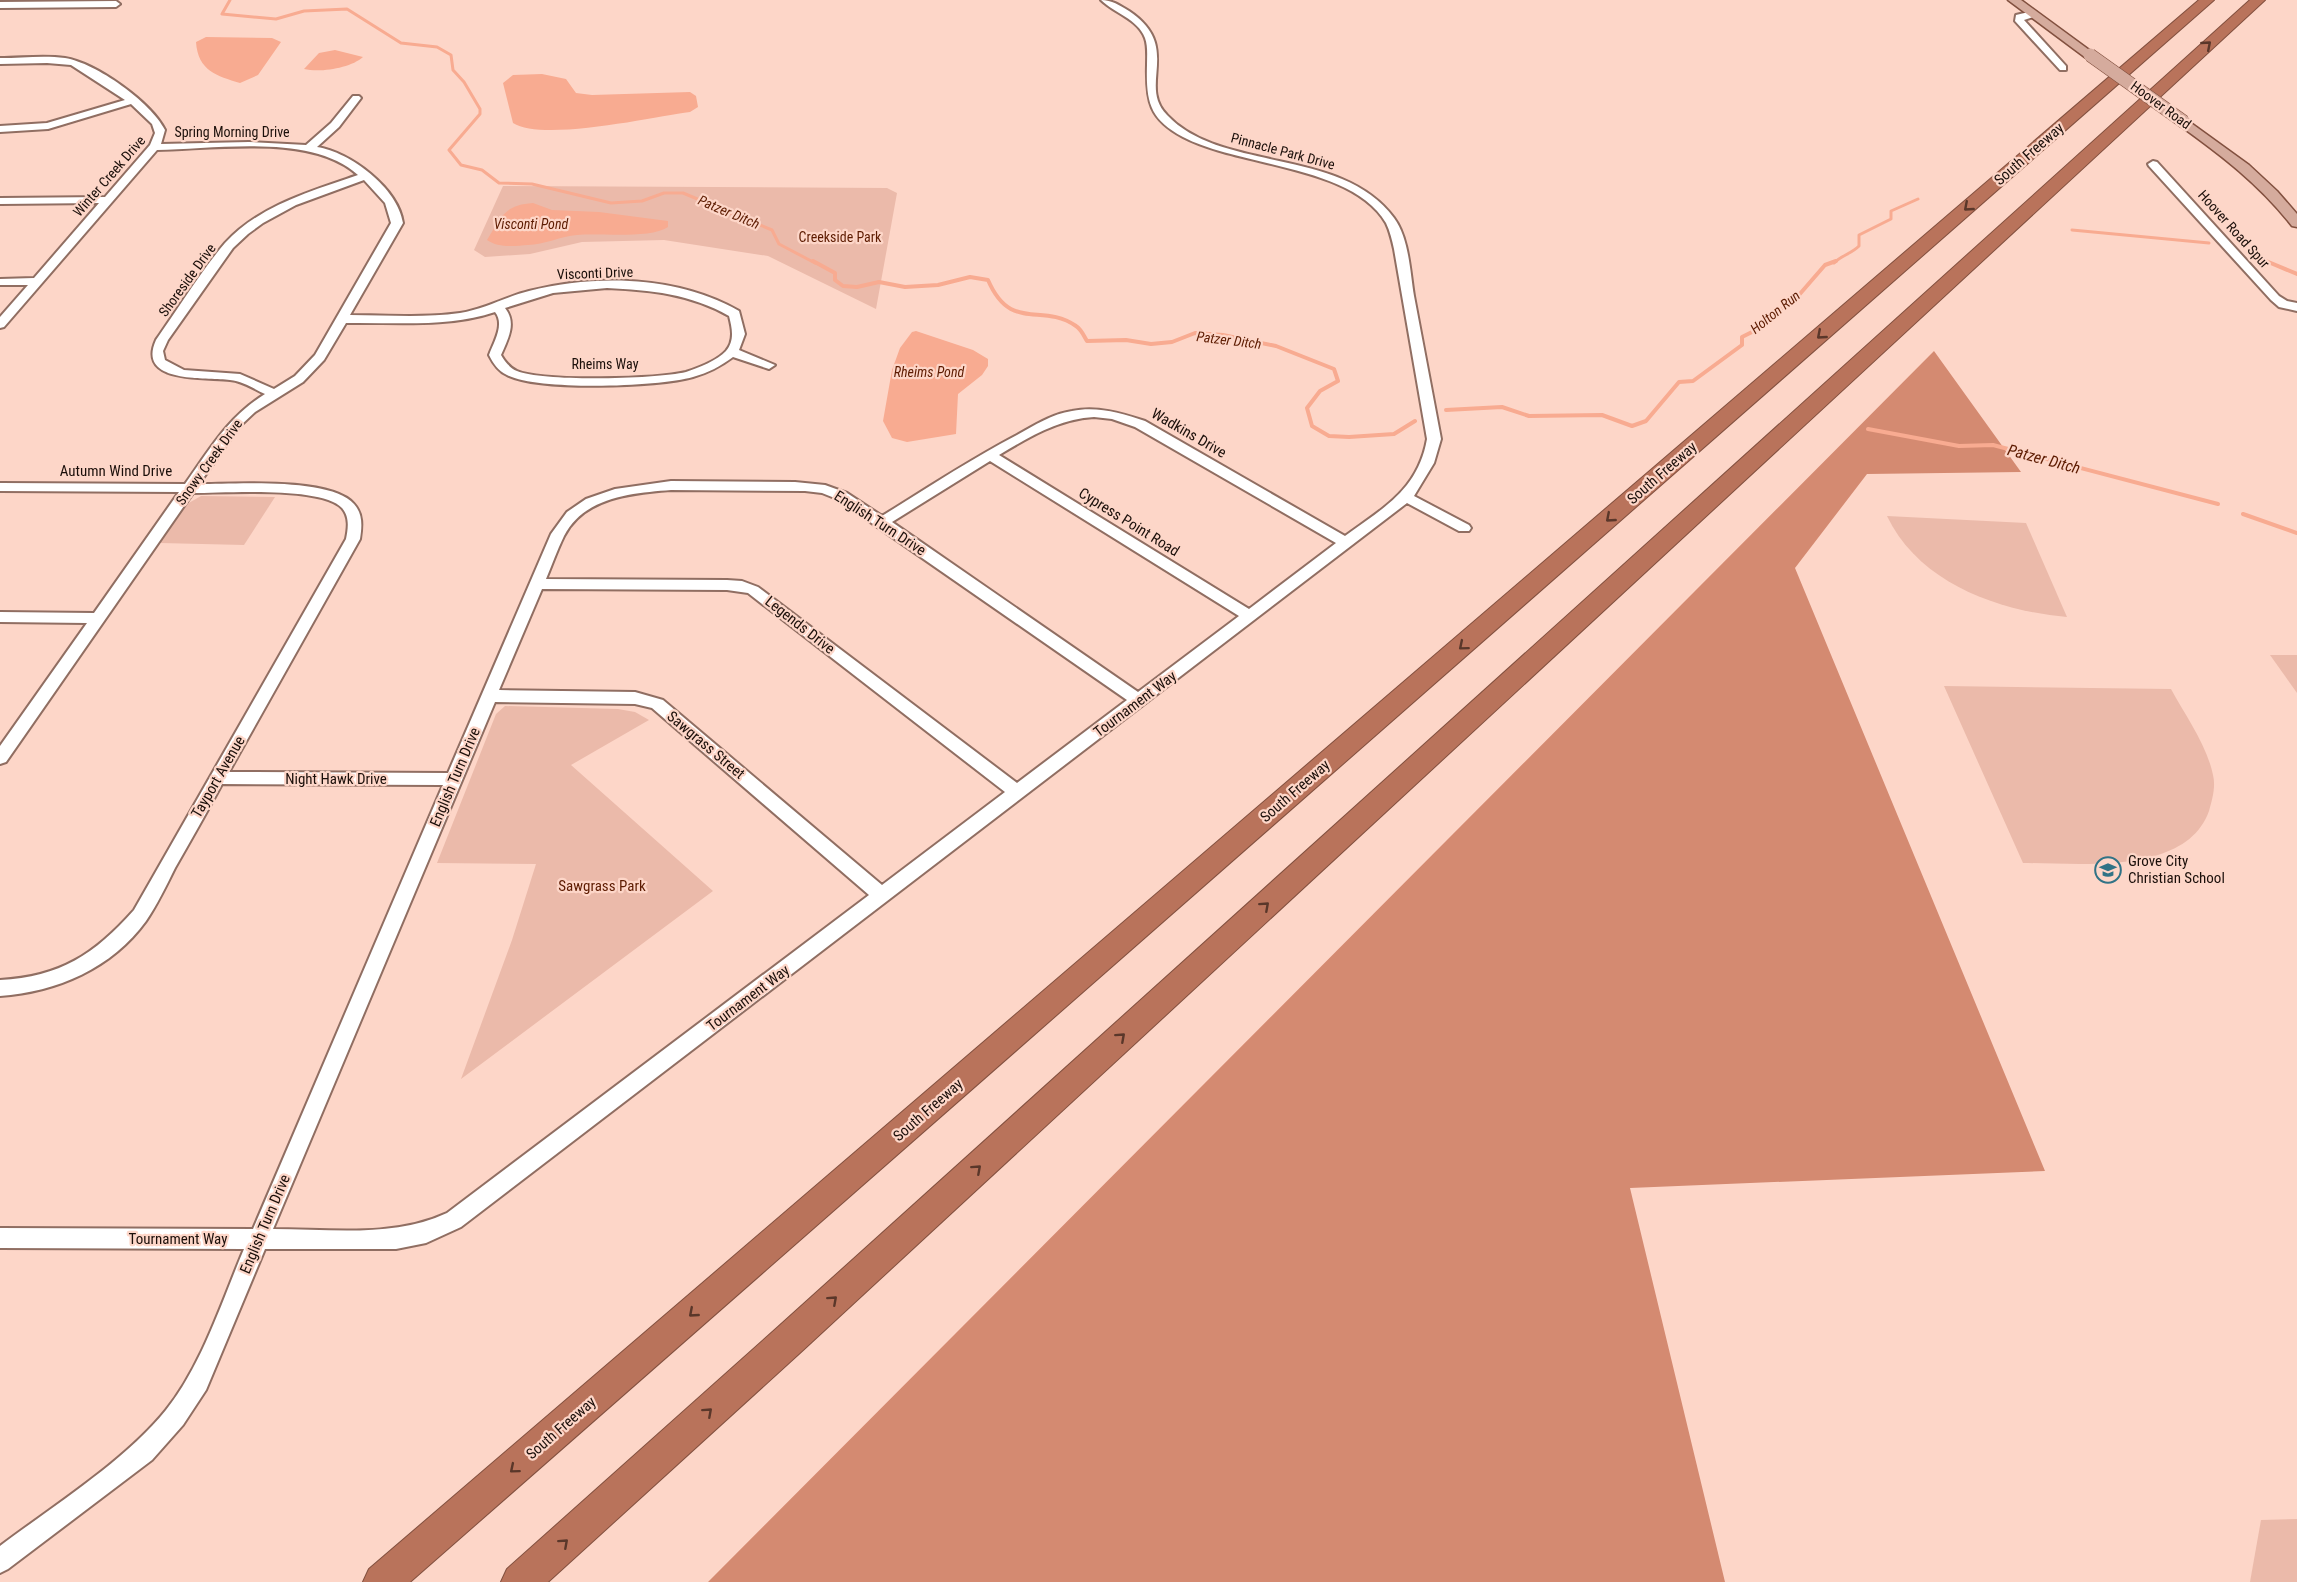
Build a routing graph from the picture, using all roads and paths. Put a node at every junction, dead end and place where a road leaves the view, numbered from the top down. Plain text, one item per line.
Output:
1 (1105, 0) edge
2 (2014, 0) edge
3 (2207, 0) edge
4 (2258, 0) edge
5 (1, 2) edge
6 (116, 4) dead end
7 (2033, 14) junction
8 (0, 61) edge
9 (2063, 68) dead end
10 (356, 98) dead end
11 (131, 101) junction
12 (0, 129) edge
13 (154, 147) junction
14 (310, 147) junction
15 (2152, 164) dead end
16 (366, 176) junction
17 (108, 200) junction
18 (0, 201) edge
19 (2297, 223) edge
20 (37, 281) junction
21 (0, 282) edge
22 (498, 306) junction
23 (2297, 307) edge
24 (343, 319) junction
25 (0, 324) edge
26 (732, 352) junction
27 (769, 365) dead end
28 (273, 394) junction
29 (991, 456) junction
30 (0, 487) edge
31 (189, 488) junction
32 (1406, 497) junction
33 (338, 498) joint
34 (882, 522) junction
35 (1464, 528) dead end
36 (1346, 543) junction
37 (537, 584) junction
38 (1250, 616) junction
39 (0, 617) edge
40 (98, 618) junction
41 (490, 696) junction
42 (1139, 701) junction
43 (0, 758) edge
44 (217, 778) junction
45 (454, 779) junction
46 (1018, 793) junction
47 (882, 896) junction
48 (0, 988) edge
49 (0, 1238) edge
50 (258, 1240) junction
51 (0, 1561) edge
52 (382, 1582) edge
53 (520, 1582) edge

1 - 32 street, Pinnacle Park Drive
2 - 7 main road, Hoover Road
3 -> 52 highway, South Freeway
53 -> 4 highway
5 - 6 street
7 - 9 street
7 - 19 main road, Hoover Road, bridge
8 - 11 street, Winter Creek Drive
10 - 14 street
11 - 12 street
11 - 13 street, Winter Creek Drive
13 - 14 street, Spring Morning Drive
13 - 17 street, Winter Creek Drive
14 - 16 street, Snowy Creek Drive
15 - 23 street, Hoover Road Spur
16 - 24 street, Snowy Creek Drive
16 - 28 street, Shoreside Drive
17 - 18 street
17 - 20 street, Winter Creek Drive
20 - 21 street
20 - 25 street, Winter Creek Drive
22 - 24 street, Visconti Drive
22 - 26 street, Visconti Drive
22 - 26 street, Rheims Way
24 - 28 street, Snowy Creek Drive
26 - 27 street
28 - 31 street, Snowy Creek Drive
29 - 34 street, Wadkins Drive
29 - 36 street, Wadkins Drive
29 - 38 street, Cypress Point Road
30 - 31 street, Autumn Wind Drive
31 - 33 street, Autumn Wind Drive
31 - 40 street, Snowy Creek Drive
32 - 35 street
32 - 36 street, Tournament Way
33 - 44 street, Tayport Avenue
34 - 37 street, English Turn Drive
34 - 42 street, English Turn Drive
36 - 38 street, Tournament Way
37 - 41 street, English Turn Drive
37 - 46 street, Legends Drive
38 - 42 street, Tournament Way
39 - 40 street
40 - 43 street, Snowy Creek Drive
41 - 45 street, English Turn Drive
41 - 47 street, Sawgrass Street
42 - 46 street, Tournament Way
44 - 45 street, Night Hawk Drive
44 - 48 street, Tayport Avenue
45 - 50 street, English Turn Drive
46 - 47 street, Tournament Way
47 - 50 street, Tournament Way
49 - 50 street, Tournament Way
50 - 51 street, English Turn Drive

